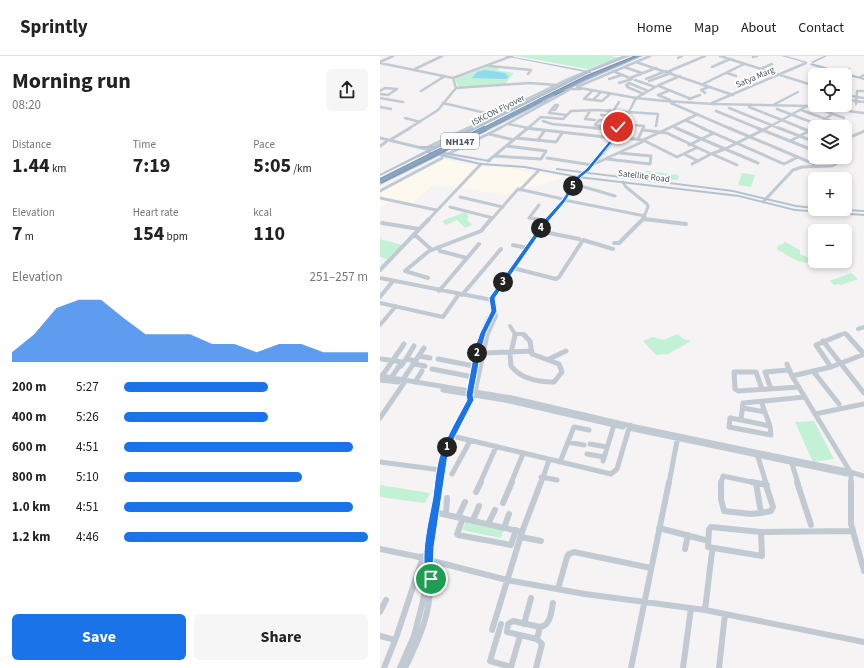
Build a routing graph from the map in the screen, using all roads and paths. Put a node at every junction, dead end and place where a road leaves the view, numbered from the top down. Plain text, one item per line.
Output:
1 (393, 56) edge
2 (442, 56) edge
3 (505, 56) edge
4 (511, 56) edge
5 (625, 56) edge
6 (629, 56) edge
7 (633, 56) edge
8 (638, 56) edge
9 (642, 56) edge
10 (650, 56) edge
11 (682, 56) edge
12 (705, 56) edge
13 (720, 56) edge
14 (756, 56) edge
15 (784, 56) edge
16 (824, 56) edge
17 (678, 58) dead end
18 (753, 58) dead end
19 (730, 59) junction
20 (636, 62) junction
21 (380, 63) edge
22 (616, 63) junction
23 (809, 63) junction
24 (744, 64) junction
25 (772, 64) dead end
26 (489, 66) junction
27 (624, 67) junction
28 (712, 67) dead end
29 (656, 68) junction
30 (826, 68) edge
31 (760, 69) junction
32 (414, 70) junction
33 (590, 71) junction
34 (613, 71) junction
35 (667, 71) junction
36 (644, 73) junction
37 (671, 73) junction
38 (727, 73) junction
39 (528, 74) dead end
40 (622, 75) junction
41 (780, 75) junction
42 (852, 75) edge
43 (445, 76) junction
44 (654, 76) junction
45 (680, 76) junction
46 (736, 76) dead end
47 (863, 77) edge
48 (453, 78) junction
49 (630, 78) junction
50 (659, 78) junction
51 (609, 79) dead end
52 (646, 79) dead end
53 (583, 80) junction
54 (635, 80) dead end
55 (668, 81) junction
56 (649, 82) dead end
57 (619, 83) dead end
58 (703, 84) junction
59 (808, 84) edge
60 (655, 86) junction
61 (710, 86) junction
62 (558, 87) junction
63 (579, 87) junction
64 (456, 88) junction
65 (574, 88) junction
66 (679, 88) dead end
67 (566, 89) junction
68 (380, 91) edge
69 (421, 91) dead end
70 (591, 91) junction
71 (668, 91) junction
72 (864, 91) edge
73 (644, 92) junction
74 (798, 92) dead end
75 (598, 93) junction
76 (661, 93) junction
77 (705, 93) dead end
78 (380, 94) edge
79 (554, 94) junction
80 (609, 94) junction
81 (676, 94) dead end
82 (700, 95) dead end
83 (733, 95) junction
84 (682, 96) dead end
85 (380, 98) edge
86 (636, 98) junction
87 (864, 98) edge
88 (691, 99) junction
89 (852, 99) edge
90 (539, 100) junction
91 (591, 100) junction
92 (665, 100) junction
93 (852, 100) edge
94 (671, 101) junction
95 (856, 101) junction
96 (403, 102) dead end
97 (619, 102) dead end
98 (676, 102) junction
99 (682, 102) junction
100 (864, 102) edge
101 (443, 104) junction
102 (711, 105) junction
103 (773, 105) junction
104 (792, 105) junction
105 (747, 106) junction
106 (807, 106) joint
107 (380, 107) edge
108 (729, 108) dead end
109 (391, 109) dead end
110 (777, 109) dead end
111 (551, 110) dead end
112 (610, 110) junction
113 (801, 110) junction
114 (590, 111) junction
115 (628, 111) junction
116 (716, 111) dead end
117 (852, 111) edge
118 (852, 111) edge
119 (828, 112) edge
120 (856, 112) junction
121 (520, 113) junction
122 (615, 113) junction
123 (864, 113) edge
124 (698, 114) junction
125 (833, 114) junction
126 (494, 115) junction
127 (526, 115) junction
128 (567, 115) junction
129 (601, 115) dead end
130 (627, 115) junction
131 (792, 115) junction
132 (499, 116) junction
133 (534, 116) dead end
134 (608, 116) junction
135 (649, 116) dead end
136 (405, 118) dead end
137 (844, 118) dead end
138 (825, 119) junction
139 (595, 120) dead end
140 (685, 120) junction
141 (782, 120) junction
142 (828, 120) edge
143 (543, 121) dead end
144 (420, 122) junction
145 (623, 123) junction
146 (808, 123) edge
147 (508, 124) junction
148 (772, 125) junction
149 (603, 126) dead end
150 (656, 126) dead end
151 (672, 126) junction
152 (577, 127) dead end
153 (527, 128) junction
154 (587, 128) dead end
155 (615, 128) dead end
156 (808, 129) edge
157 (545, 130) junction
158 (620, 130) junction
159 (643, 130) junction
160 (761, 130) junction
161 (864, 130) edge
162 (808, 131) edge
163 (563, 132) junction
164 (660, 132) junction
165 (573, 133) junction
166 (665, 133) junction
167 (714, 133) junction
168 (489, 134) junction
169 (584, 134) junction
170 (852, 135) edge
171 (749, 136) junction
172 (800, 136) junction
173 (615, 137) junction
174 (380, 139) edge
175 (446, 139) junction
176 (515, 139) junction
177 (638, 139) junction
178 (702, 139) junction
179 (808, 139) edge
180 (390, 140) junction
181 (450, 140) junction
182 (538, 140) junction
183 (644, 141) junction
184 (790, 141) junction
185 (386, 142) junction
186 (736, 143) junction
187 (689, 144) junction
188 (380, 146) edge
189 (507, 146) junction
190 (696, 148) junction
191 (808, 148) edge
192 (424, 149) junction
193 (725, 149) junction
194 (450, 153) junction
195 (618, 153) junction
196 (684, 154) junction
197 (712, 154) junction
198 (441, 155) junction
199 (419, 156) junction
200 (494, 156) junction
201 (798, 157) junction
202 (547, 158) dead end
203 (606, 159) junction
204 (429, 160) junction
205 (698, 161) junction
206 (807, 161) joint
207 (488, 162) junction
208 (481, 164) junction
209 (692, 164) dead end
210 (758, 164) dead end
211 (836, 164) edge
212 (592, 165) junction
213 (737, 165) dead end
214 (828, 165) joint
215 (798, 167) junction
216 (538, 170) junction
217 (582, 174) junction
218 (395, 176) junction
219 (380, 177) edge
220 (578, 177) junction
221 (403, 179) junction
222 (380, 181) edge
223 (623, 182) junction
224 (380, 184) edge
225 (574, 184) junction
226 (520, 190) junction
227 (380, 191) edge
228 (615, 196) dead end
229 (460, 197) dead end
230 (380, 198) edge
231 (563, 199) junction
232 (763, 199) junction
233 (539, 205) dead end
234 (450, 207) dead end
235 (503, 207) junction
236 (808, 207) edge
237 (436, 210) junction
238 (852, 210) edge
239 (864, 211) edge
240 (864, 215) edge
241 (644, 217) junction
242 (493, 218) junction
243 (546, 221) junction
244 (382, 223) dead end
245 (686, 224) dead end
246 (419, 229) junction
247 (539, 231) junction
248 (414, 234) junction
249 (579, 239) dead end
250 (614, 243) dead end
251 (480, 244) dead end
252 (513, 245) dead end
253 (438, 247) junction
254 (528, 248) junction
255 (501, 249) dead end
256 (613, 249) dead end
257 (432, 250) junction
258 (468, 258) junction
259 (513, 268) junction
260 (380, 270) edge
261 (380, 278) edge
262 (428, 278) dead end
263 (393, 281) junction
264 (439, 291) junction
265 (460, 295) junction
266 (380, 297) edge
267 (492, 300) junction
268 (380, 303) edge
269 (396, 306) junction
270 (494, 311) junction
271 (380, 326) edge
272 (510, 326) dead end
273 (515, 334) junction
274 (823, 341) junction
275 (404, 344) dead end
276 (414, 346) dead end
277 (424, 348) dead end
278 (532, 351) junction
279 (566, 351) dead end
280 (484, 353) junction
281 (510, 353) junction
282 (419, 356) junction
283 (430, 358) dead end
284 (382, 359) dead end
285 (406, 359) junction
286 (438, 359) dead end
287 (549, 359) junction
288 (392, 361) junction
289 (415, 362) junction
290 (841, 364) junction
291 (425, 366) dead end
292 (474, 366) junction
293 (832, 367) junction
294 (432, 369) dead end
295 (422, 371) dead end
296 (813, 371) junction
297 (473, 376) junction
298 (792, 376) junction
299 (380, 378) edge
300 (392, 378) junction
301 (403, 382) junction
302 (415, 382) junction
303 (799, 387) junction
304 (762, 389) junction
305 (771, 389) junction
306 (864, 393) edge
307 (472, 395) junction
308 (805, 397) junction
309 (761, 401) junction
310 (839, 404) dead end
311 (864, 404) edge
312 (743, 408) junction
313 (383, 410) edge
314 (765, 412) junction
315 (815, 414) junction
316 (380, 418) edge
317 (741, 420) junction
318 (614, 425) junction
319 (770, 426) junction
320 (630, 427) junction
321 (589, 430) dead end
322 (452, 436) junction
323 (678, 437) junction
324 (470, 441) junction
325 (568, 442) junction
326 (496, 447) junction
327 (607, 447) junction
328 (523, 454) junction
329 (587, 454) dead end
330 (758, 456) junction
331 (549, 460) junction
332 (380, 462) edge
333 (560, 462) junction
334 (792, 464) junction
335 (441, 470) junction
336 (851, 473) junction
337 (452, 474) dead end
338 (864, 476) edge
339 (542, 477) junction
340 (557, 480) dead end
341 (756, 483) junction
342 (767, 485) junction
343 (476, 492) dead end
344 (447, 498) dead end
345 (465, 502) dead end
346 (503, 503) dead end
347 (480, 506) dead end
348 (495, 510) dead end
349 (434, 512) junction
350 (761, 513) junction
351 (446, 514) junction
352 (509, 514) dead end
353 (460, 517) junction
354 (473, 520) junction
355 (488, 524) junction
356 (811, 525) dead end
357 (504, 528) junction
358 (660, 528) junction
359 (853, 531) junction
360 (761, 532) junction
361 (520, 533) junction
362 (688, 535) junction
363 (704, 540) dead end
364 (541, 541) dead end
365 (380, 549) edge
366 (685, 549) dead end
367 (712, 552) dead end
368 (427, 557) junction
369 (652, 568) junction
370 (429, 570) junction
371 (864, 571) edge
372 (507, 580) junction
373 (558, 589) junction
374 (531, 598) dead end
375 (386, 600) dead end
376 (645, 602) junction
377 (553, 603) dead end
378 (691, 608) junction
379 (705, 610) junction
380 (380, 612) edge
381 (725, 614) junction
382 (524, 624) junction
383 (499, 626) junction
384 (540, 628) junction
385 (380, 636) edge
386 (520, 636) junction
387 (537, 639) junction
388 (396, 640) junction
389 (864, 642) edge
390 (514, 667) edge
391 (384, 668) edge
392 (400, 668) edge
393 (405, 668) edge
394 (536, 668) edge
395 (632, 668) edge
396 (683, 668) edge
397 (719, 668) edge

1 - 21 street
2 - 32 street
3 - 4 main road
4 - 26 street
4 - 33 main road
5 - 33 street
6 - 33 main road
7 - 22 highway, NH147
8 - 22 highway, NH147
9 - 53 main road
10 - 20 street
11 - 17 street
12 - 35 street
13 - 19 street
14 - 18 street
15 - 23 main road
16 - 23 main road, Satya Marg
19 - 24 street
19 - 28 street
20 - 27 street
20 - 29 street
21 - 32 street
22 - 33 highway, NH147
22 - 53 highway, NH147
23 - 30 main road
23 - 41 street, Satya Marg
24 - 31 street
24 - 38 street
25 - 31 street
26 - 39 street
26 - 48 street
27 - 34 street
27 - 36 street
29 - 35 street
29 - 36 street
31 - 41 street
32 - 43 street
33 - 62 highway, NH147
33 - 62 street
34 - 40 street
34 - 63 street
35 - 37 street
35 - 44 street
36 - 44 street
36 - 49 street
37 - 45 street
37 - 50 street
38 - 46 street
38 - 58 street
40 - 49 street
40 - 51 street
41 - 59 street
41 - 83 street, Satya Marg
42 - 47 main road
43 - 48 street
43 - 69 street
44 - 52 street
45 - 55 street
45 - 58 street
48 - 64 street
49 - 57 street
50 - 55 street
50 - 56 street
53 - 62 highway, NH147
53 - 63 main road
54 - 60 street
55 - 60 street
58 - 61 street
60 - 71 street
60 - 71 street
60 - 73 street
60 - 76 street
61 - 77 street
61 - 83 street
62 - 64 street
62 - 67 main road
62 - 79 highway, NH147
62 - 90 highway, ISKCON Flyover / NH147
62 - 126 street
62 - 132 main road
63 - 65 street
63 - 67 main road
63 - 70 street
63 - 80 street
64 - 101 street
65 - 67 street
65 - 127 street
66 - 71 street
68 - 78 street
70 - 75 street
70 - 80 street
70 - 91 street
71 - 76 street
71 - 88 street
72 - 95 street
73 - 73 street
73 - 86 street
74 - 103 street
75 - 80 street
75 - 91 street
76 - 92 street
79 - 90 highway, ISKCON Flyover / NH147
79 - 121 main road
80 - 86 street
80 - 91 street
81 - 92 street
82 - 88 street
83 - 102 street, Satya Marg
84 - 94 street
85 - 96 street
86 - 92 street
86 - 115 street
87 - 95 street
88 - 99 street
89 - 95 street
90 - 219 highway, ISKCON Flyover / NH147, bridge
90 - 222 highway, ISKCON Flyover / NH147, bridge
92 - 94 street
92 - 98 street
93 - 95 street
94 - 98 street
94 - 102 street
94 - 124 street
95 - 100 street
95 - 120 street
97 - 122 street
98 - 99 street
99 - 102 street
101 - 126 street
101 - 144 street
102 - 105 street
103 - 104 street
103 - 105 street
104 - 105 street
104 - 106 street
105 - 141 street
106 - 113 street
107 - 109 street
108 - 148 street
110 - 131 street
111 - 128 street
112 - 114 street
112 - 122 street
112 - 134 street
113 - 131 street
113 - 138 street
114 - 128 street
114 - 139 street
115 - 122 street
115 - 130 street
115 - 150 street
116 - 160 street
117 - 120 street
118 - 123 street
119 - 125 street
120 - 123 street
121 - 127 main road
121 - 198 main road
122 - 134 street
124 - 140 street
124 - 171 street
125 - 137 street
125 - 138 street
126 - 132 street
126 - 175 street
127 - 133 street
127 - 147 street
128 - 153 street
129 - 134 street
130 - 135 street
130 - 145 street
131 - 141 street
131 - 146 street
132 - 181 main road
136 - 144 street
138 - 142 street
140 - 151 street
140 - 167 street
141 - 148 street
141 - 156 street
143 - 158 street
144 - 180 street
145 - 149 street
145 - 155 street
145 - 158 street
145 - 159 street
147 - 153 street
147 - 168 street
148 - 160 street
148 - 172 street
151 - 164 street
151 - 178 street
152 - 165 street
153 - 157 street
153 - 176 street
154 - 169 street
157 - 163 street
157 - 182 street
158 - 173 street
159 - 164 street
159 - 177 street
160 - 171 street
160 - 184 street
161 - 170 street
162 - 172 street
163 - 165 street
163 - 182 street
164 - 166 street
164 - 183 street
165 - 169 street
166 - 183 street
166 - 187 street
167 - 178 street
167 - 186 street
168 - 176 street
168 - 194 street
169 - 173 street
171 - 186 street
171 - 201 street
172 - 179 street
172 - 184 street
173 - 177 street
173 - 212 street
174 - 180 street
174 - 185 street
175 - 181 main road
175 - 192 street
176 - 182 street
176 - 189 street
177 - 183 street
178 - 187 street
178 - 193 street
180 - 192 street
181 - 192 main road
183 - 195 street
183 - 196 street
184 - 191 street
185 - 188 street
185 - 192 street
186 - 193 street
186 - 201 street
187 - 190 street
189 - 200 street
189 - 200 street
190 - 196 street
190 - 197 street
192 - 198 main road, Satellite Road
192 - 199 main road
192 - 199 main road
193 - 197 street
193 - 210 street
194 - 198 main road, Satellite Road
194 - 207 main road, Satellite Road
195 - 203 street
195 - 203 street
196 - 205 street
197 - 205 street
197 - 213 street
198 - 204 main road
198 - 208 main road, Satellite Road
198 - 221 street
199 - 204 main road
199 - 219 main road
200 - 207 street
201 - 206 street
202 - 212 street
203 - 212 street
204 - 218 main road
205 - 209 street
206 - 215 street
207 - 217 main road, Satellite Road
208 - 216 main road, Satellite Road
208 - 237 street
211 - 214 street
212 - 217 street
214 - 215 street
215 - 232 street
216 - 220 main road, Satellite Road
216 - 226 street
217 - 220 street
217 - 232 main road, Satellite Road
218 - 221 main road
218 - 224 main road
220 - 223 main road, Satellite Road
220 - 225 street
220 - 231 street
221 - 227 street
223 - 232 main road, Satellite Road
223 - 241 street
225 - 228 street
225 - 231 street
226 - 231 street
226 - 235 street
229 - 235 street
230 - 237 street
231 - 241 street
231 - 243 street
232 - 236 main road, Satellite Road
232 - 240 main road, Satellite Road
233 - 243 street
234 - 242 street
235 - 242 street
237 - 246 street
238 - 239 main road
241 - 245 street
241 - 250 street
242 - 253 street
243 - 247 street
244 - 246 street
246 - 248 street
247 - 249 street
247 - 254 street
248 - 257 street
248 - 260 street
251 - 258 street
252 - 254 street
253 - 257 street
253 - 258 street
254 - 259 street
255 - 265 street
256 - 259 street
257 - 262 street
258 - 264 street
259 - 267 street
261 - 263 street
263 - 264 street
263 - 266 street
264 - 265 street
265 - 267 street
265 - 269 street
267 - 270 street
268 - 269 street
269 - 271 street
270 - 280 street
270 - 292 street
272 - 273 street
273 - 278 street
273 - 281 street
274 - 290 street
274 - 290 street
274 - 293 street
275 - 288 street
276 - 285 street
277 - 282 street
278 - 281 street
278 - 287 street
279 - 287 street
280 - 281 street
280 - 307 street
281 - 287 street
282 - 283 street
282 - 289 street
284 - 288 street
285 - 289 street
285 - 300 street
286 - 292 street
288 - 299 street
288 - 300 street
289 - 291 street
289 - 301 street
290 - 293 street
290 - 306 street
292 - 297 street
293 - 296 street
294 - 297 street
295 - 302 street
296 - 298 street
296 - 310 street
297 - 307 street
298 - 303 street
298 - 305 street
299 - 300 street
299 - 301 street
300 - 301 street
301 - 302 street
301 - 307 street
301 - 313 street
302 - 307 street
303 - 305 street
303 - 308 street
304 - 304 street
304 - 305 street
307 - 318 street
307 - 320 street
307 - 322 street
308 - 309 street
308 - 315 street
309 - 312 street
309 - 314 street
311 - 315 street
312 - 314 street
312 - 317 street
313 - 316 street
314 - 319 street
315 - 336 street
317 - 319 street
317 - 319 street
318 - 320 street
318 - 327 street
320 - 323 street
320 - 333 street
321 - 325 street
322 - 324 street
322 - 335 street
323 - 330 street
323 - 336 street
323 - 358 street
324 - 326 street
324 - 337 street
325 - 327 street
325 - 333 street
326 - 328 street
326 - 343 street
327 - 329 street
328 - 331 street
328 - 346 street
330 - 334 street
330 - 342 street
331 - 333 street
331 - 339 street
332 - 335 street
334 - 336 street
334 - 356 street
335 - 349 street
336 - 338 street
336 - 359 street
339 - 340 street
339 - 361 street
341 - 342 street
341 - 350 street
341 - 350 street
342 - 350 street
344 - 351 street
345 - 353 street
347 - 354 street
348 - 355 street
349 - 351 street
349 - 368 street
351 - 353 street
352 - 357 street
353 - 354 street
353 - 361 street
354 - 355 street
355 - 357 street
357 - 361 street
358 - 362 street
358 - 369 street
359 - 360 street
359 - 371 street
360 - 360 street
361 - 364 street
361 - 372 street
362 - 363 street
362 - 366 street
365 - 368 street
367 - 379 street
368 - 370 street
368 - 372 street
368 - 388 street
369 - 373 street
369 - 376 street
370 - 392 street
370 - 393 street
372 - 373 street
372 - 383 street
373 - 376 street
374 - 382 street
375 - 380 street
376 - 378 street
376 - 395 street
377 - 384 street
378 - 379 street
378 - 396 street
379 - 381 street
381 - 389 street
381 - 397 street
382 - 383 street
382 - 384 street
383 - 386 street
383 - 390 street
384 - 387 street
385 - 388 street
386 - 387 street
386 - 390 street
387 - 394 street
388 - 391 street

